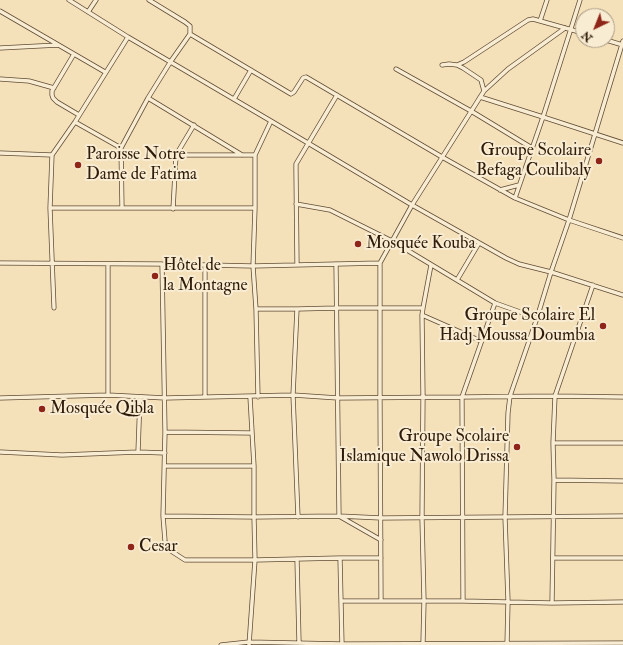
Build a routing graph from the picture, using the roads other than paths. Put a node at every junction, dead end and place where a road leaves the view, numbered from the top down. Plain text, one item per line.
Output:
1 (68, 0) edge
2 (96, 0) edge
3 (149, 0) edge
4 (547, 0) edge
5 (580, 0) edge
6 (0, 11) edge
7 (88, 12) junction
8 (540, 21) junction
9 (565, 28) junction
10 (570, 30) junction
11 (575, 31) edge
12 (190, 34) junction
13 (128, 37) junction
14 (622, 44) edge
15 (59, 45) junction
16 (0, 48) edge
17 (74, 54) junction
18 (171, 61) junction
19 (442, 65) dead end
20 (457, 65) junction
21 (396, 69) dead end
22 (251, 70) junction
23 (105, 72) junction
24 (0, 79) edge
25 (54, 88) junction
26 (484, 91) junction
27 (337, 95) junction
28 (480, 97) junction
29 (148, 98) junction
30 (234, 99) junction
31 (471, 111) junction
32 (79, 115) junction
33 (543, 116) junction
34 (271, 121) junction
35 (75, 122) junction
36 (194, 125) junction
37 (596, 134) junction
38 (623, 143) edge
39 (309, 144) junction
40 (121, 148) junction
41 (532, 148) junction
42 (0, 153) edge
43 (242, 154) junction
44 (52, 155) junction
45 (176, 155) junction
46 (255, 155) junction
47 (442, 157) junction
48 (519, 185) junction
49 (500, 190) junction
50 (515, 198) junction
51 (296, 204) junction
52 (412, 205) junction
53 (50, 208) junction
54 (122, 208) junction
55 (173, 208) junction
56 (255, 208) junction
57 (569, 220) junction
58 (623, 237) edge
59 (392, 241) junction
60 (479, 243) junction
61 (0, 262) edge
62 (52, 262) junction
63 (380, 263) junction
64 (108, 264) junction
65 (162, 264) junction
66 (336, 264) junction
67 (431, 264) junction
68 (205, 265) junction
69 (297, 265) junction
70 (253, 266) junction
71 (551, 272) junction
72 (457, 280) junction
73 (593, 285) junction
74 (623, 295) edge
75 (494, 303) junction
76 (54, 308) dead end
77 (337, 308) junction
78 (380, 308) junction
79 (423, 308) junction
80 (256, 309) junction
81 (297, 309) junction
82 (422, 315) junction
83 (537, 318) junction
84 (481, 341) junction
85 (108, 395) junction
86 (293, 395) junction
87 (510, 396) junction
88 (555, 396) junction
89 (140, 397) junction
90 (205, 397) junction
91 (250, 397) junction
92 (258, 397) junction
93 (423, 397) junction
94 (462, 397) junction
95 (623, 397) edge
96 (0, 398) edge
97 (165, 398) junction
98 (338, 398) junction
99 (380, 398) junction
100 (165, 432) junction
101 (252, 433) junction
102 (553, 443) junction
103 (623, 443) edge
104 (0, 452) edge
105 (138, 452) junction
106 (165, 453) junction
107 (164, 466) junction
108 (254, 466) junction
109 (554, 480) junction
110 (623, 481) edge
111 (163, 516) junction
112 (339, 516) junction
113 (623, 516) edge
114 (254, 517) junction
115 (298, 517) junction
116 (463, 517) junction
117 (505, 517) junction
118 (553, 517) junction
119 (381, 518) junction
120 (422, 518) junction
121 (381, 540) junction
122 (340, 558) junction
123 (381, 558) junction
124 (553, 558) junction
125 (623, 558) edge
126 (297, 559) junction
127 (255, 560) junction
128 (381, 600) junction
129 (341, 601) junction
130 (424, 601) junction
131 (463, 601) junction
132 (508, 601) junction
133 (552, 602) junction
134 (623, 602) edge
135 (299, 642) junction
136 (249, 643) edge
137 (423, 643) junction
138 (623, 643) edge
139 (342, 644) edge
140 (464, 644) edge
141 (507, 644) edge
142 (553, 644) edge
143 (221, 645) edge

1 - 7 street
2 - 7 street
3 - 12 street
4 - 8 street
5 - 10 street
6 - 15 street
7 - 13 street
8 - 9 street
8 - 20 street
9 - 10 street
9 - 26 street
10 - 11 street
10 - 33 street
12 - 18 street
12 - 22 street
13 - 18 street
13 - 23 street
14 - 37 street
15 - 16 street
15 - 17 street
17 - 23 street
17 - 25 street
18 - 29 street
18 - 30 street
19 - 20 street
20 - 26 street
21 - 31 street
22 - 27 street
22 - 30 street
23 - 32 street
24 - 25 street
25 - 32 street
26 - 28 street
27 - 39 street
27 - 47 street
28 - 31 street
28 - 33 street
29 - 36 street
29 - 40 street
30 - 34 street
31 - 41 street
31 - 47 street
32 - 35 street
33 - 37 street
33 - 41 street
34 - 39 street
34 - 46 street
35 - 40 street
35 - 44 street
36 - 43 street
36 - 45 street
37 - 38 street
37 - 57 street
39 - 51 street
39 - 52 street
40 - 54 street
41 - 48 street
42 - 44 street
43 - 45 street
43 - 46 street
44 - 53 street
45 - 55 street
46 - 56 street
47 - 49 street
47 - 52 street
48 - 49 street
48 - 50 street
49 - 50 street
50 - 57 street
51 - 59 street
51 - 69 street
52 - 59 street
52 - 60 street
53 - 54 street
53 - 62 street
54 - 55 street
55 - 56 street
56 - 70 street
57 - 58 street
57 - 71 street
59 - 63 street
59 - 67 street
60 - 71 street
60 - 72 street
61 - 62 street
62 - 64 street
62 - 76 street
63 - 66 street
63 - 78 street
64 - 65 street
64 - 85 street
65 - 68 street
65 - 97 street
66 - 69 street
66 - 77 street
67 - 72 street
67 - 79 street
68 - 70 street
68 - 90 street
69 - 70 street
70 - 80 street
71 - 73 street
71 - 83 street
72 - 75 street
73 - 74 street
73 - 88 street
75 - 83 street
75 - 84 street
77 - 78 street
77 - 81 street
77 - 98 street
78 - 79 street
78 - 99 street
79 - 82 street
80 - 81 street
80 - 92 street
81 - 86 street
82 - 84 street
82 - 93 street
83 - 87 street
84 - 94 street
85 - 89 street
85 - 96 street
86 - 92 street
86 - 98 street
86 - 115 street
87 - 88 street
87 - 94 street
87 - 117 street
88 - 95 street
88 - 102 street
89 - 97 street
89 - 105 street
90 - 91 street
90 - 97 street
91 - 92 street
91 - 101 street
93 - 94 street
93 - 99 street
93 - 120 street
94 - 116 street
97 - 100 street
98 - 99 street
98 - 112 street
99 - 119 street
100 - 101 street
100 - 106 street
101 - 108 street
102 - 103 street
102 - 109 street
104 - 105 street
105 - 106 street
106 - 107 street
107 - 108 street
107 - 111 street
108 - 114 street
109 - 110 street
109 - 118 street
111 - 114 street
111 - 127 street
112 - 115 street
112 - 119 street
112 - 121 street
113 - 118 street
114 - 115 street
114 - 127 street
116 - 117 street
116 - 120 street
116 - 131 street
117 - 118 street
117 - 132 street
118 - 124 street
119 - 120 street
119 - 121 street
120 - 130 street
121 - 123 street
122 - 123 street
122 - 126 street
122 - 129 street
123 - 128 street
124 - 125 street
124 - 133 street
126 - 127 street
126 - 135 street
127 - 136 street
128 - 129 street
128 - 130 street
129 - 139 street
130 - 131 street
130 - 137 street
131 - 132 street
132 - 133 street
132 - 141 street
133 - 134 street
135 - 136 street
135 - 139 street
136 - 143 street
137 - 139 street
137 - 140 street
138 - 142 street
140 - 141 street
141 - 142 street

